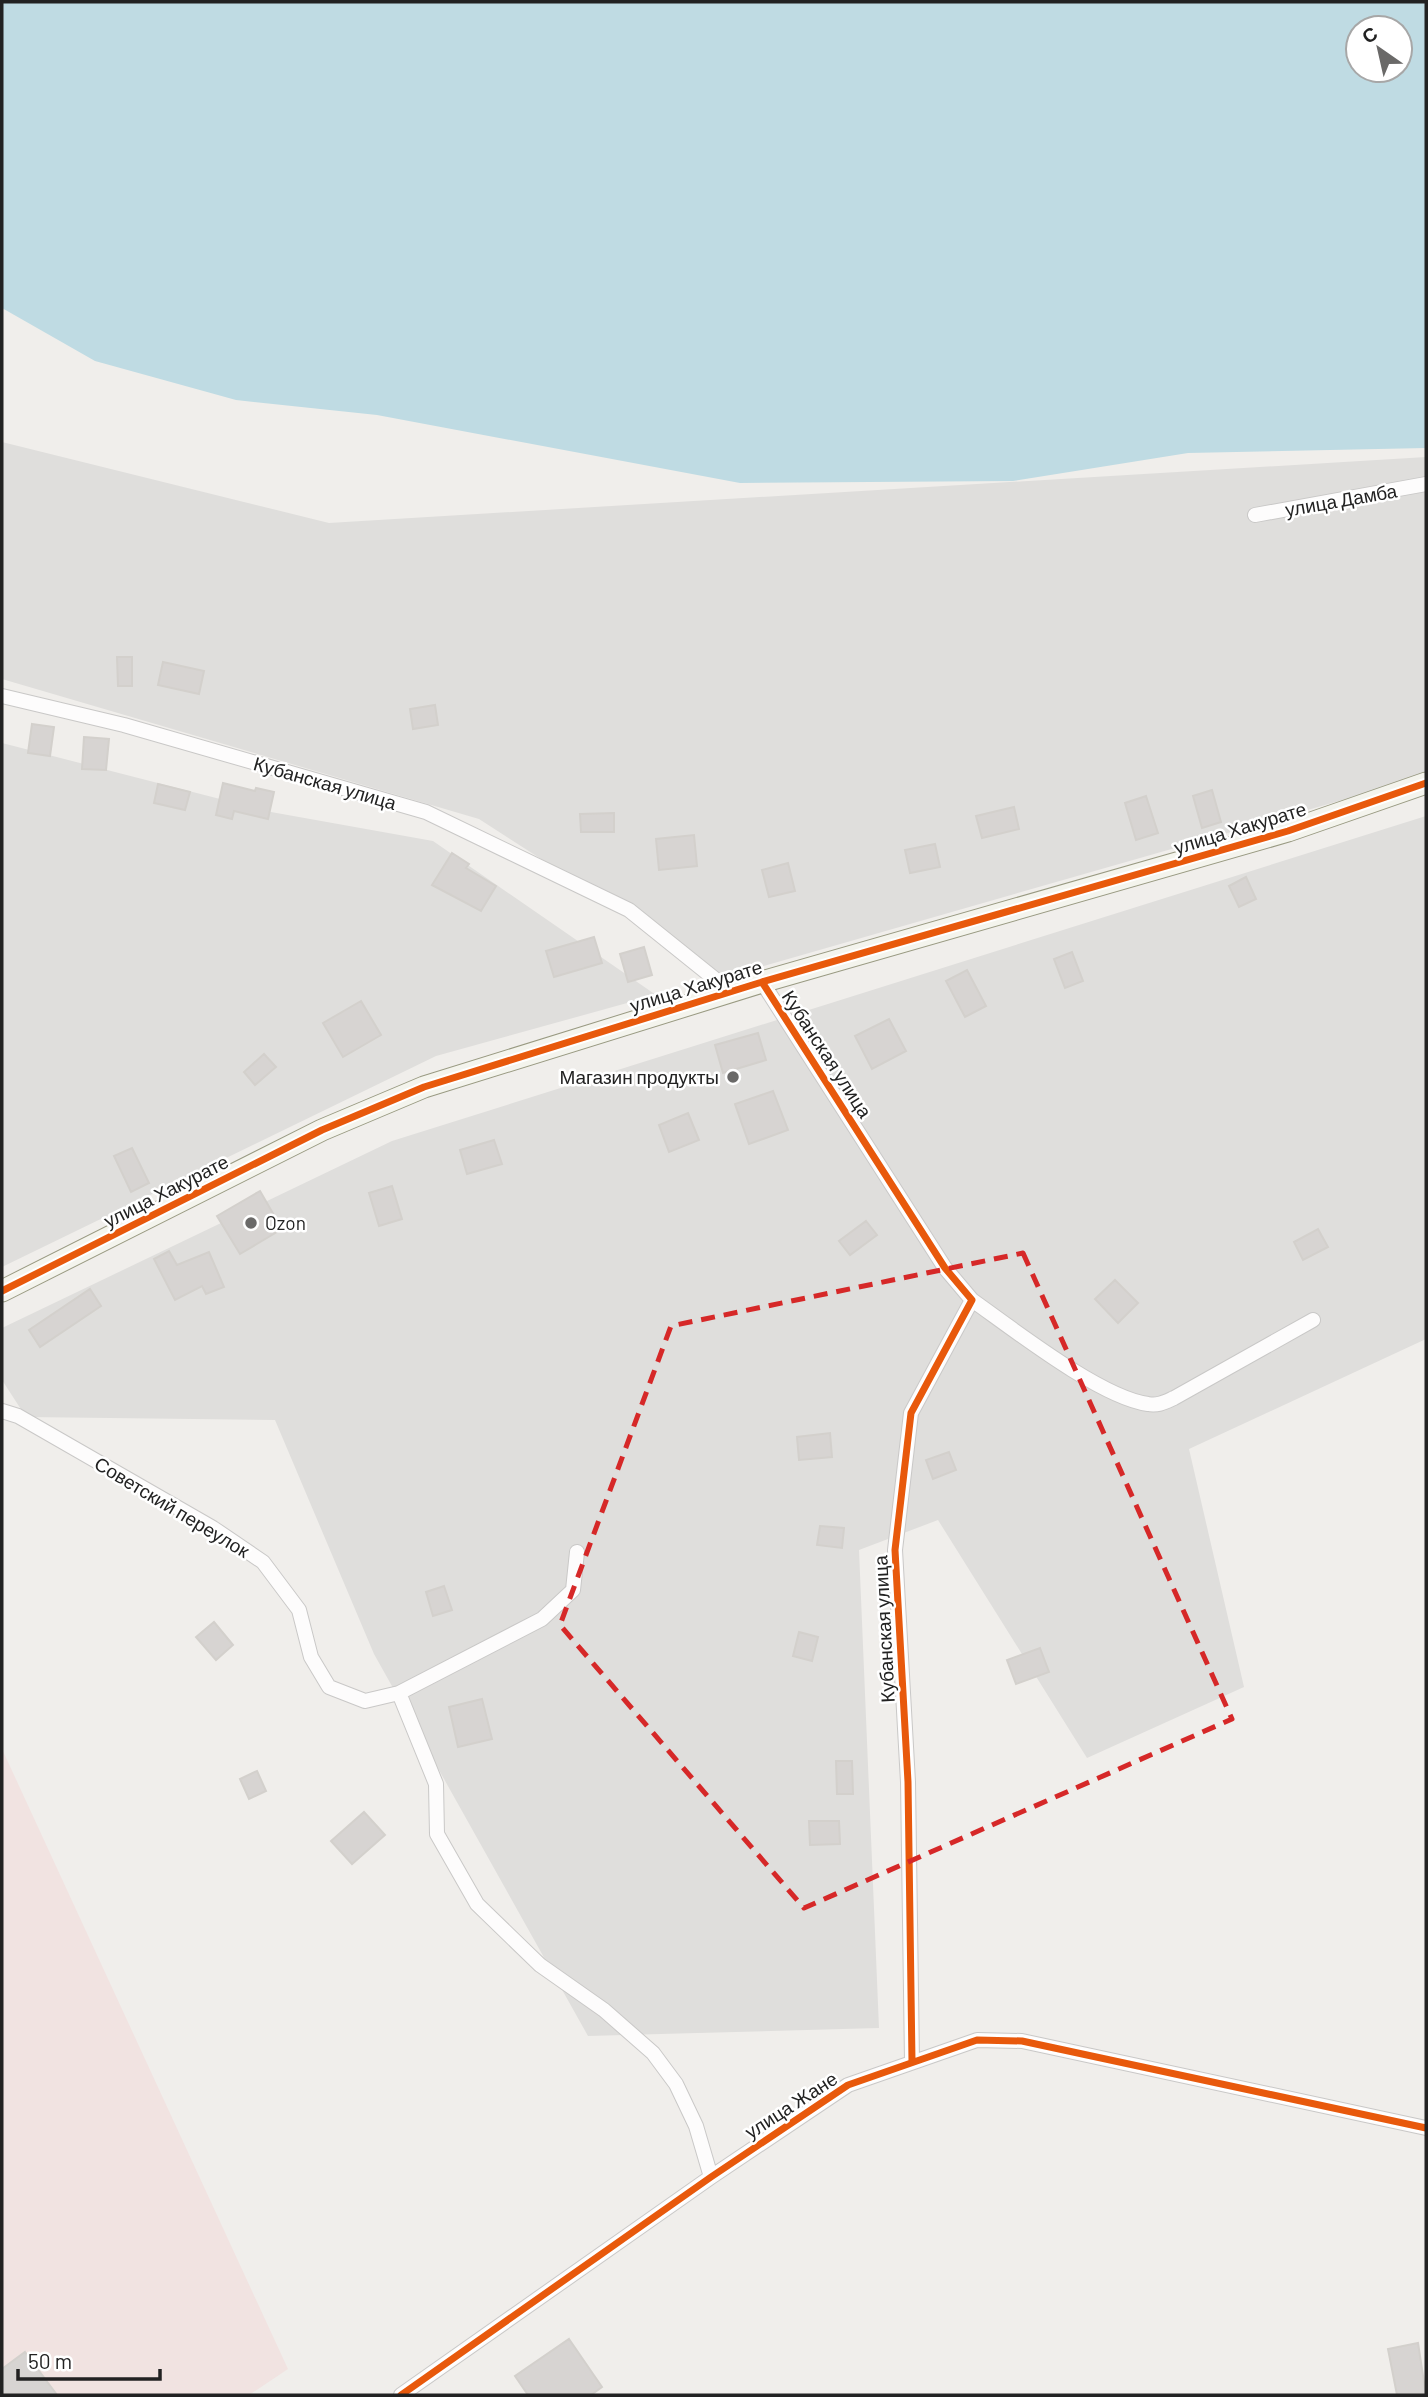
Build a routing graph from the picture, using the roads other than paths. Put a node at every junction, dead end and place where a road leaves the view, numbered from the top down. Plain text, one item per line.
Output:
1 (1426, 484) edge
2 (1255, 515) dead end
3 (2, 696) edge
4 (1426, 783) edge
5 (762, 982) junction
6 (730, 992) junction
7 (2, 1291) edge
8 (972, 1300) junction
9 (1313, 1320) dead end
10 (2, 1411) edge
11 (577, 1552) dead end
12 (399, 1693) junction
13 (912, 2061) junction
14 (1426, 2128) edge
15 (711, 2177) junction
16 (401, 2395) edge

1 - 2 street, улица Дамба
3 - 6 street, Кубанская улица
4 - 5 street, улица Хакурате
5 - 6 street, улица Хакурате
5 - 8 street, Кубанская улица
6 - 7 street, улица Хакурате
8 - 9 street
8 - 13 street, Кубанская улица
10 - 12 street, Советский переулок
11 - 12 street, Советский переулок
12 - 15 street
13 - 14 street, улица Жане
13 - 15 street, улица Жане
15 - 16 street, улица Жане

